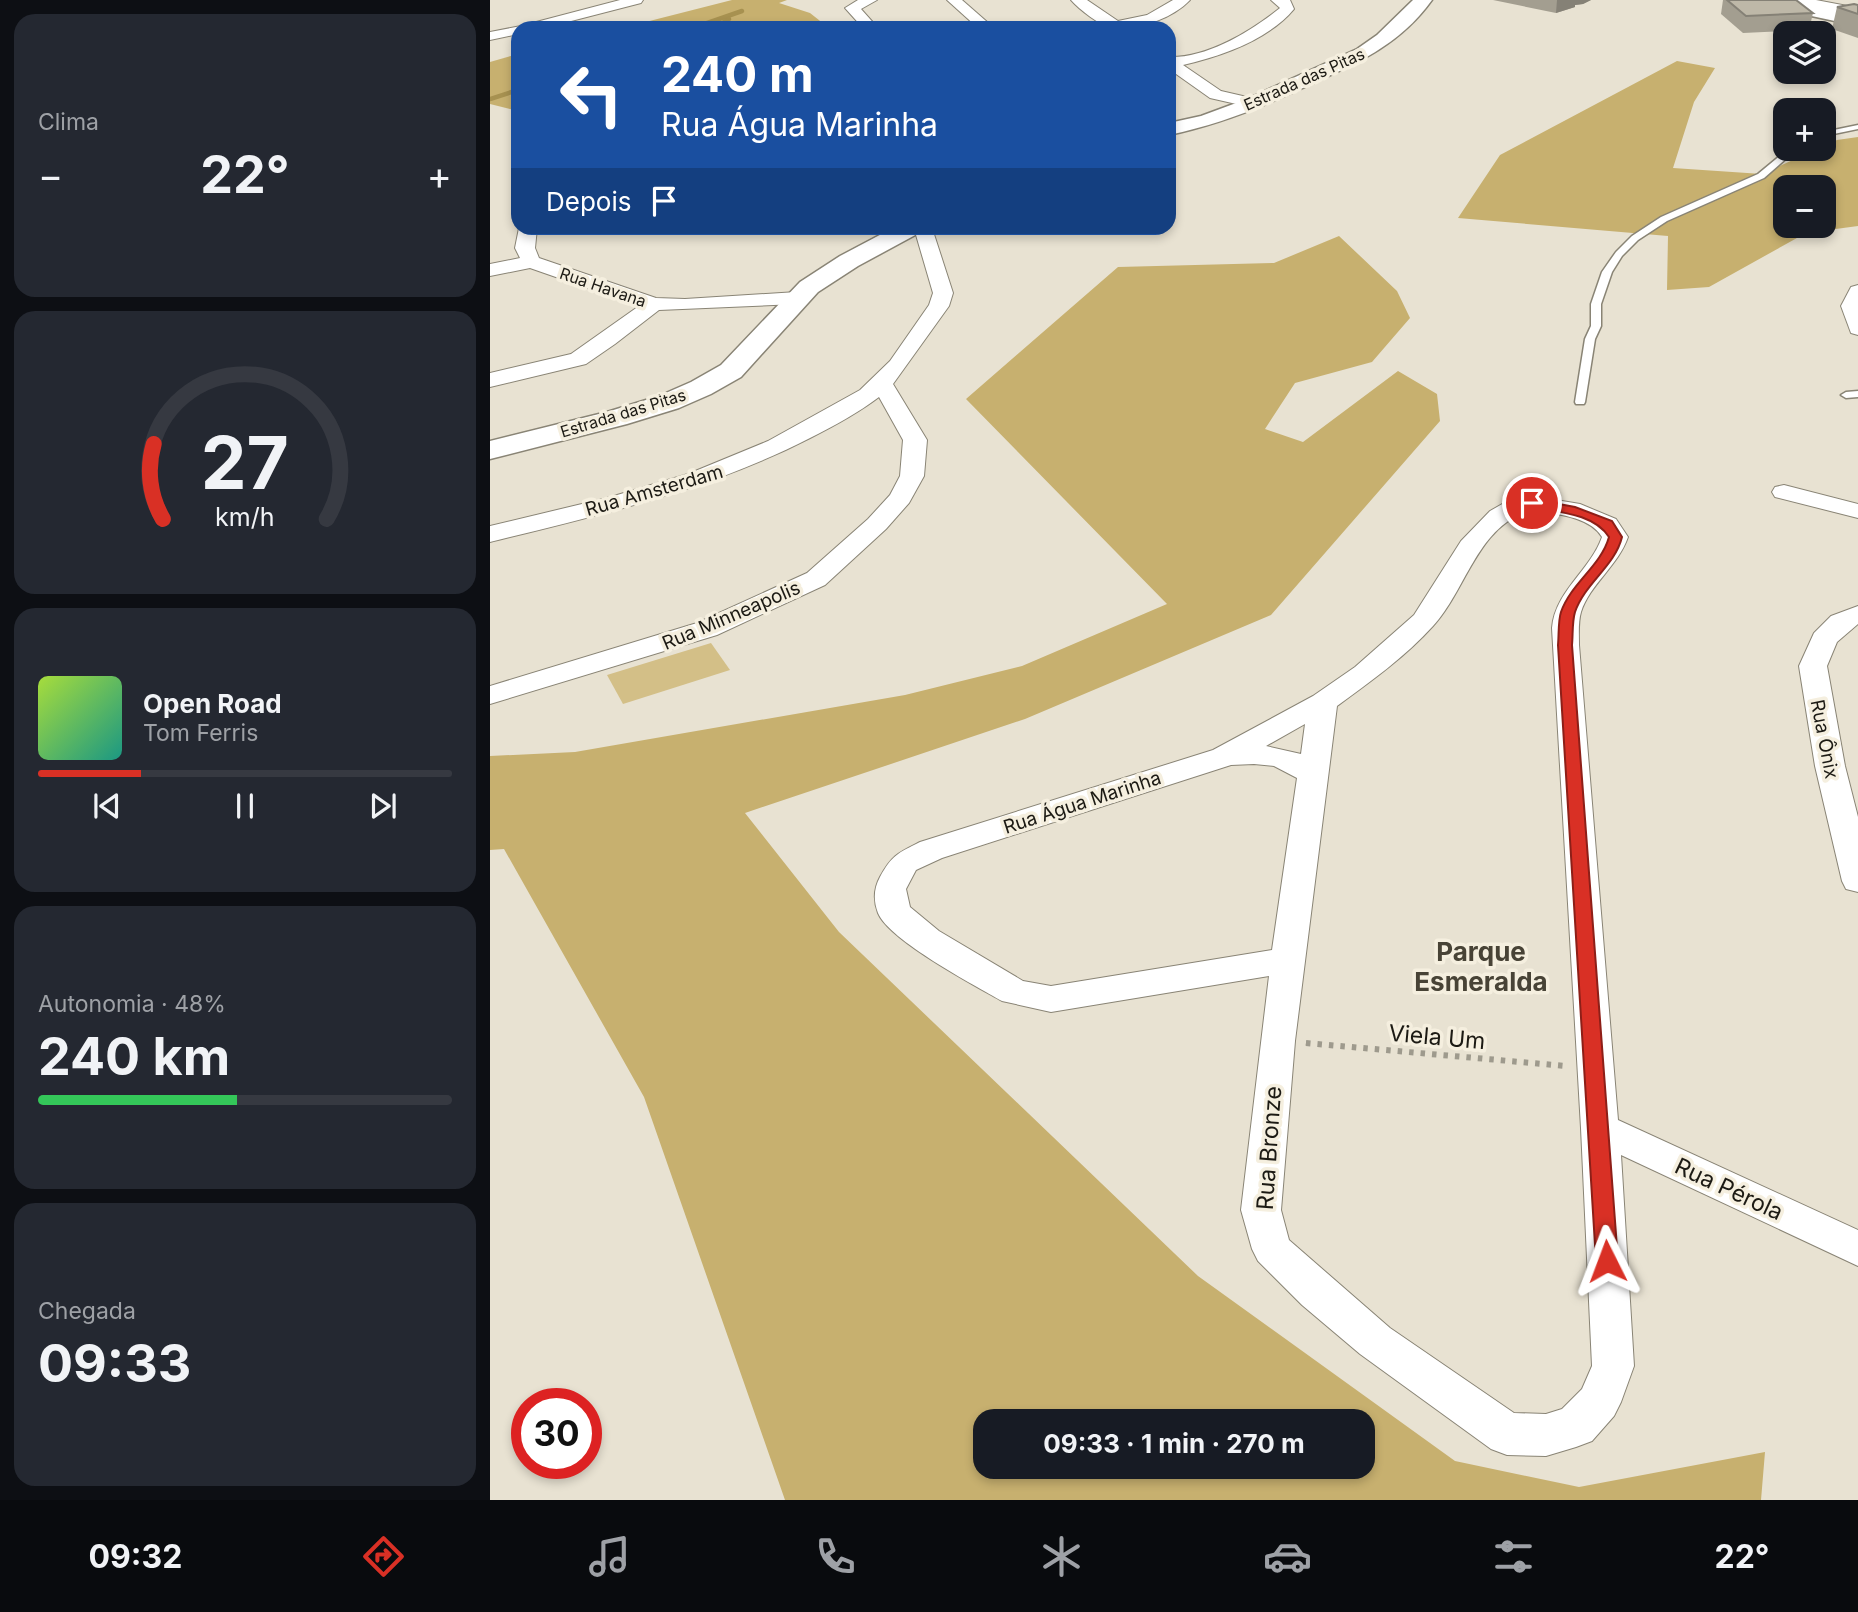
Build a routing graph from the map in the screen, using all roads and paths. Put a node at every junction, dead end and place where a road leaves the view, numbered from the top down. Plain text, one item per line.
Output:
1 (636, 0) edge
2 (870, 0) edge
3 (954, 0) edge
4 (1078, 0) edge
5 (1183, 0) edge
6 (1278, 0) edge
7 (1423, 0) edge
8 (1760, 0) edge
9 (1794, 0) edge
10 (1858, 12) edge
11 (1858, 20) edge
12 (554, 21) edge
13 (864, 21) edge
14 (979, 21) edge
15 (1108, 21) edge
16 (1140, 21) edge
17 (511, 32) edge
18 (490, 36) edge
19 (1176, 61) edge
20 (1176, 68) edge
21 (1254, 103) junction
22 (1858, 127) edge
23 (1176, 128) edge
24 (1836, 132) edge
25 (1779, 161) edge
26 (527, 235) edge
27 (897, 235) edge
28 (925, 235) edge
29 (531, 262) junction
30 (490, 270) edge
31 (1858, 291) edge
32 (797, 299) junction
33 (654, 304) junction
34 (1858, 329) edge
35 (490, 380) edge
36 (882, 383) junction
37 (1858, 394) edge
38 (1846, 395) dead end
39 (1580, 402) dead end
40 (835, 415) junction
41 (902, 417) junction
42 (490, 450) edge
43 (1784, 492) dead end
44 (1858, 511) edge
45 (490, 534) edge
46 (1858, 614) edge
47 (490, 695) edge
48 (1323, 702) junction
49 (1224, 757) junction
50 (1312, 774) junction
51 (1858, 881) edge
52 (1288, 960) junction
53 (1277, 1041) junction
54 (1594, 1069) junction
55 (1600, 1128) junction
56 (1858, 1249) edge

1 - 12 street
2 - 13 street
3 - 14 street
4 - 15 street
5 - 16 street
6 - 19 street
7 - 21 main road, Estrada das Pitas
8 - 11 main road
9 - 10 street
17 - 18 street
20 - 21 street
21 - 23 main road, Estrada das Pitas
22 - 24 lane
25 - 39 lane
26 - 29 street
27 - 32 main road, Estrada das Pitas
28 - 36 street, Rua Amsterdam
29 - 30 street
29 - 33 street, Rua Havana
31 - 34 street
32 - 33 street, Rua Havana
32 - 42 main road, Estrada das Pitas
33 - 35 street
36 - 40 street, Rua Amsterdam
36 - 41 street, Rua Minneapolis
37 - 38 lane
40 - 41 street
40 - 45 street, Rua Amsterdam
41 - 47 street, Rua Minneapolis
43 - 44 street
46 - 51 street, Rua Ônix
48 - 49 street, Rua Água Marinha
48 - 50 street, Rua Bronze
48 - 54 street, Rua Água Marinha
49 - 50 street
49 - 52 street, Rua Água Marinha
50 - 52 street, Rua Bronze
52 - 53 street, Rua Bronze
53 - 54 path, Viela Um
53 - 55 street, Rua Bronze
54 - 55 street
55 - 56 street, Rua Pérola

